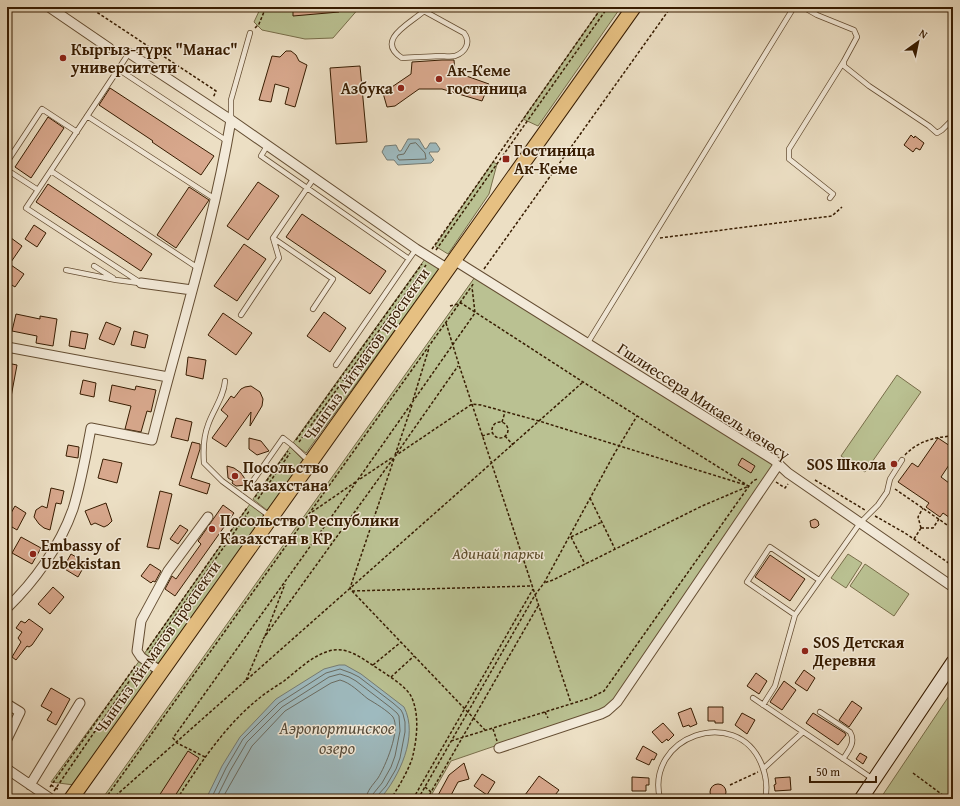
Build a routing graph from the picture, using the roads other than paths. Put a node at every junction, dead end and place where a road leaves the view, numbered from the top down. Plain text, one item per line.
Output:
1 (49, 7) edge
2 (634, 7) edge
3 (794, 7) edge
4 (803, 7) edge
5 (424, 9) edge
6 (250, 33) road end
7 (109, 48) dead end
8 (129, 53) joint
9 (844, 61) junction
10 (118, 70) junction
11 (87, 116) junction
12 (231, 120) junction
13 (953, 120) edge
14 (77, 132) junction
15 (228, 141) junction
16 (267, 146) junction
17 (7, 162) edge
18 (7, 170) edge
19 (51, 171) junction
20 (314, 178) junction
21 (307, 189) junction
22 (38, 190) junction
23 (830, 198) dead end
24 (215, 200) junction
25 (274, 238) junction
26 (416, 249) junction
27 (409, 259) junction
28 (451, 264) junction
29 (94, 266) dead end
30 (198, 268) junction
31 (66, 270) dead end
32 (116, 280) junction
33 (141, 283) junction
34 (192, 290) junction
35 (313, 309) dead end
36 (242, 315) dead end
37 (587, 344) junction
38 (7, 347) edge
39 (336, 364) dead end
40 (168, 377) junction
41 (225, 381) dead end
42 (902, 460) road end
43 (310, 462) junction
44 (778, 465) junction
45 (250, 485) dead end
46 (208, 517) dead end
47 (271, 517) junction
48 (860, 523) junction
49 (819, 580) junction
50 (953, 587) edge
51 (7, 608) edge
52 (795, 615) junction
53 (953, 662) edge
54 (161, 672) junction
55 (753, 698) dead end
56 (80, 703) dead end
57 (7, 704) edge
58 (763, 705) junction
59 (820, 712) dead end
60 (803, 732) junction
61 (7, 739) edge
62 (499, 748) road end
63 (843, 759) junction
64 (7, 769) edge
65 (763, 769) junction
66 (874, 780) junction
67 (30, 785) junction
68 (48, 797) edge
69 (70, 799) edge
70 (660, 799) edge
71 (765, 799) edge
72 (861, 799) edge

1 - 7 street
2 - 28 main road, Чынгыз Айтматов проспекти
3 - 37 lane
4 - 9 lane
5 - 5 lane
6 - 12 lane
8 - 10 lane
8 - 12 street, Гшлиессера Микаель көчөсү
9 - 13 lane
9 - 23 lane
10 - 11 lane
10 - 15 lane
11 - 14 lane
11 - 24 lane
12 - 15 street
12 - 16 street, Гшлиессера Микаель көчөсү
14 - 17 lane
14 - 19 lane
15 - 24 street
16 - 20 street, Гшлиессера Микаель көчөсү
16 - 21 lane
18 - 22 lane
19 - 22 lane
19 - 30 lane
20 - 21 lane
20 - 26 street, Гшлиессера Микаель көчөсү
21 - 25 lane
21 - 27 lane
22 - 33 lane
24 - 30 street
25 - 35 lane
25 - 36 lane
26 - 27 lane
26 - 28 street, Гшлиессера Микаель көчөсү
27 - 39 lane
28 - 37 street, Гшлиессера Микаель көчөсү
28 - 43 main road, Чынгыз Айтматов проспекти
29 - 32 lane
30 - 34 street
31 - 32 lane
32 - 33 lane
33 - 34 street
34 - 40 street
37 - 44 street, Гшлиессера Микаель көчөсү
38 - 40 street
40 - 51 street
41 - 47 lane
42 - 48 lane
43 - 45 lane
43 - 47 main road, Чынгыз Айтматов проспекти
44 - 48 street, Гшлиессера Микаель көчөсү
44 - 62 street
46 - 54 street
47 - 54 main road, Чынгыз Айтматов проспекти
48 - 49 lane
48 - 50 street, Гшлиессера Микаель көчөсү
49 - 52 lane
49 - 52 lane
52 - 58 lane
53 - 66 main road
54 - 69 main road, Чынгыз Айтматов проспекти
55 - 58 lane
56 - 67 street
57 - 61 street
58 - 60 lane
59 - 63 lane
60 - 63 lane
60 - 65 lane
63 - 66 lane
64 - 67 street
65 - 70 lane
65 - 71 lane
66 - 72 main road
67 - 68 street

